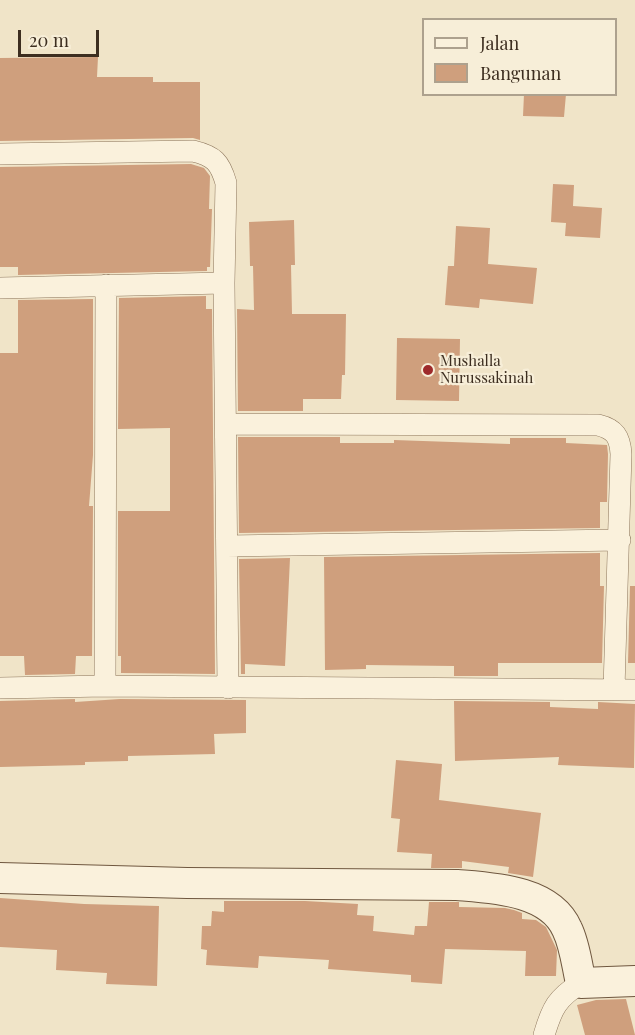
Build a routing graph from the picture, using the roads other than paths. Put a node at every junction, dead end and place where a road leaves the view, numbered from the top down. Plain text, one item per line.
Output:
1 (0, 154) edge
2 (224, 283) junction
3 (106, 285) junction
4 (0, 288) edge
5 (226, 424) junction
6 (620, 540) junction
7 (227, 546) junction
8 (105, 686) junction
9 (0, 688) edge
10 (228, 688) junction
11 (625, 690) edge
12 (0, 878) edge
13 (635, 981) edge
14 (581, 983) junction
15 (544, 1035) edge

1 - 2 street
2 - 3 street
2 - 5 street
3 - 4 street
3 - 8 street
5 - 6 street
5 - 7 street
6 - 7 street
6 - 11 street
7 - 10 street
8 - 9 street
8 - 10 street
10 - 11 street
12 - 14 street
13 - 14 street
14 - 15 street

